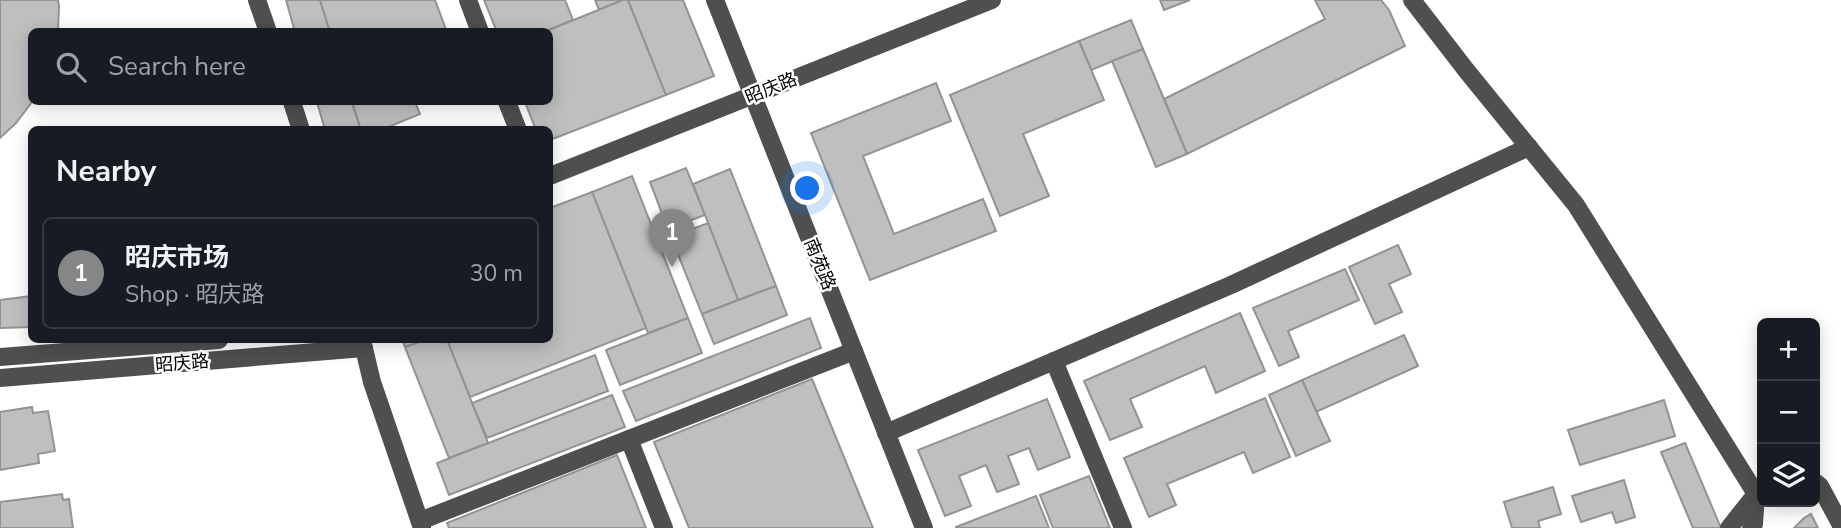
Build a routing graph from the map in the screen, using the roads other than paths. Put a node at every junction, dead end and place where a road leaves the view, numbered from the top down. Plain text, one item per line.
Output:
1 (257, 0) edge
2 (468, 0) edge
3 (715, 0) edge
4 (1412, 0) edge
5 (988, 1) edge
6 (267, 28) edge
7 (478, 28) edge
8 (753, 96) junction
9 (293, 105) edge
10 (508, 105) edge
11 (300, 126) edge
12 (516, 126) edge
13 (1528, 147) junction
14 (553, 175) edge
15 (180, 343) edge
16 (363, 344) edge
17 (854, 351) junction
18 (0, 357) edge
19 (1054, 361) junction
20 (0, 378) edge
21 (886, 433) junction
22 (629, 439) junction
23 (1820, 486) edge
24 (1757, 489) edge
25 (1757, 494) edge
26 (1757, 505) edge
27 (421, 524) edge
28 (1841, 525) edge
29 (664, 528) edge
30 (924, 528) edge
31 (1123, 528) edge
32 (1729, 528) edge
33 (1751, 528) edge

1 - 6 street
2 - 7 street
3 - 8 street, 南苑路
4 - 13 street
5 - 8 street, 昭庆路
8 - 14 street, 昭庆路
8 - 17 street, 南苑路
9 - 11 street
10 - 12 street
13 - 19 street
13 - 24 street
15 - 18 street, 昭庆路
16 - 20 street, 昭庆路
16 - 27 street
17 - 21 street, 南苑路
17 - 22 street
19 - 21 street
19 - 31 street
21 - 30 street, 南苑路
22 - 27 street
22 - 29 street
23 - 28 street
25 - 32 street
26 - 33 street

